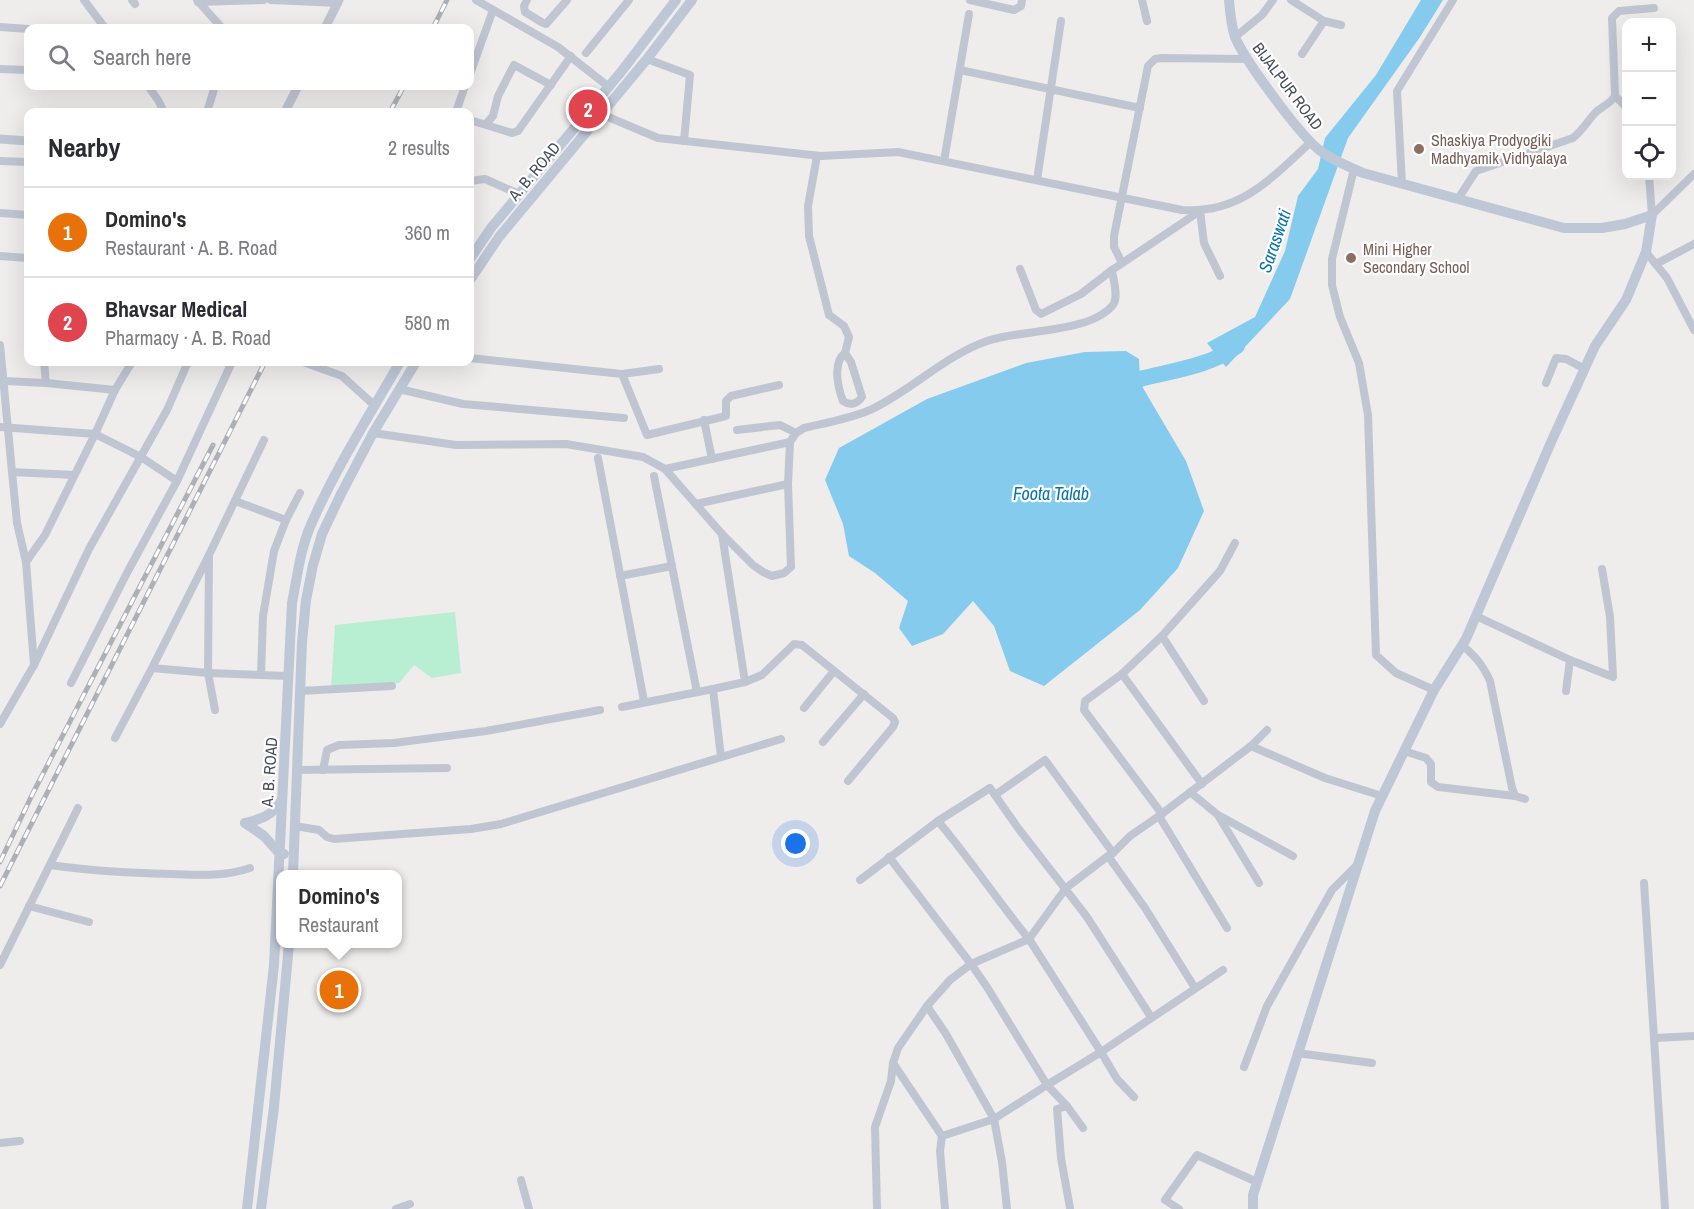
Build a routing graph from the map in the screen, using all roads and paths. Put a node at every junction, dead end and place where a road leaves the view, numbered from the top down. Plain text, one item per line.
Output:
1 (84, 0) edge
2 (264, 0) edge
3 (271, 0) edge
4 (476, 0) edge
5 (527, 0) edge
6 (567, 0) edge
7 (629, 0) edge
8 (676, 0) edge
9 (692, 0) edge
10 (970, 0) edge
11 (1022, 0) edge
12 (1142, 0) edge
13 (1228, 0) edge
14 (1273, 0) edge
15 (1291, 0) edge
16 (1453, 0) edge
17 (198, 1) edge
18 (338, 1) edge
19 (1654, 8) dead end
20 (493, 10) junction
21 (969, 14) dead end
22 (1061, 21) dead end
23 (1147, 21) dead end
24 (1324, 21) junction
25 (102, 24) edge
26 (218, 24) edge
27 (327, 24) edge
28 (1341, 25) dead end
29 (0, 27) edge
30 (24, 29) edge
31 (1236, 37) junction
32 (586, 53) dead end
33 (1302, 54) dead end
34 (571, 56) junction
35 (647, 58) junction
36 (1247, 59) junction
37 (474, 63) edge
38 (0, 69) edge
39 (24, 70) edge
40 (960, 70) junction
41 (551, 84) junction
42 (609, 87) junction
43 (1051, 89) junction
44 (151, 90) edge
45 (214, 90) edge
46 (296, 90) edge
47 (464, 90) edge
48 (1615, 96) junction
49 (1622, 103) edge
50 (162, 108) edge
51 (208, 108) edge
52 (287, 108) edge
53 (457, 108) edge
54 (1140, 108) junction
55 (601, 114) junction
56 (474, 121) edge
57 (486, 124) junction
58 (0, 139) edge
59 (24, 141) edge
60 (684, 141) junction
61 (1311, 142) junction
62 (817, 156) junction
63 (0, 161) edge
64 (944, 161) junction
65 (24, 162) edge
66 (1351, 167) junction
67 (1694, 174) edge
68 (474, 180) edge
69 (1037, 180) junction
70 (1649, 180) edge
71 (1402, 184) junction
72 (519, 194) junction
73 (1122, 198) junction
74 (1458, 199) junction
75 (1200, 211) junction
76 (0, 213) edge
77 (1652, 214) junction
78 (24, 215) edge
79 (1694, 244) edge
80 (1646, 252) junction
81 (474, 253) edge
82 (0, 255) edge
83 (24, 258) edge
84 (1122, 263) junction
85 (1656, 264) junction
86 (1020, 268) dead end
87 (1112, 270) junction
88 (474, 274) edge
89 (1220, 276) dead end
90 (1694, 330) edge
91 (0, 345) edge
92 (845, 353) junction
93 (474, 358) edge
94 (44, 366) edge
95 (130, 366) edge
96 (186, 366) edge
97 (230, 366) edge
98 (318, 366) edge
99 (398, 366) edge
100 (413, 366) edge
101 (659, 369) dead end
102 (1584, 369) junction
103 (622, 374) junction
104 (4, 381) junction
105 (46, 383) junction
106 (1546, 384) dead end
107 (779, 385) dead end
108 (399, 389) junction
109 (115, 390) junction
110 (374, 405) junction
111 (624, 418) dead end
112 (705, 420) junction
113 (4, 426) edge
114 (737, 430) dead end
115 (373, 433) junction
116 (796, 433) junction
117 (95, 434) junction
118 (264, 440) dead end
119 (790, 442) junction
120 (141, 457) junction
121 (598, 458) dead end
122 (712, 459) junction
123 (665, 469) junction
124 (12, 472) junction
125 (74, 475) junction
126 (654, 476) dead end
127 (177, 481) junction
128 (788, 484) junction
129 (300, 493) dead end
130 (235, 501) junction
131 (696, 504) junction
132 (286, 520) junction
133 (722, 534) junction
134 (1234, 543) dead end
135 (209, 555) junction
136 (26, 562) junction
137 (672, 566) junction
138 (1602, 569) dead end
139 (620, 576) junction
140 (1476, 616) junction
141 (1162, 636) junction
142 (1462, 645) junction
143 (1570, 660) junction
144 (34, 665) junction
145 (152, 668) junction
146 (834, 670) junction
147 (208, 673) junction
148 (1122, 674) junction
149 (261, 675) junction
150 (288, 676) junction
151 (745, 682) junction
152 (71, 683) dead end
153 (392, 686) dead end
154 (713, 689) junction
155 (1434, 690) junction
156 (300, 691) junction
157 (1566, 691) dead end
158 (697, 692) junction
159 (864, 694) junction
160 (644, 701) junction
161 (1204, 701) dead end
162 (622, 707) dead end
163 (804, 708) dead end
164 (215, 710) dead end
165 (600, 710) dead end
166 (0, 724) edge
167 (1268, 730) dead end
168 (115, 738) dead end
169 (781, 738) dead end
170 (823, 742) dead end
171 (1251, 746) junction
172 (1404, 751) junction
173 (721, 757) junction
174 (447, 768) dead end
175 (298, 770) junction
176 (323, 770) junction
177 (848, 781) dead end
178 (1202, 784) junction
179 (1190, 792) junction
180 (995, 795) junction
181 (1382, 796) junction
182 (1515, 796) junction
183 (1525, 799) dead end
184 (282, 800) junction
185 (297, 800) junction
186 (78, 808) dead end
187 (1160, 815) junction
188 (1218, 815) junction
189 (938, 821) junction
190 (281, 825) junction
191 (296, 826) junction
192 (280, 854) junction
193 (295, 854) junction
194 (1111, 855) junction
195 (1293, 856) dead end
196 (889, 857) junction
197 (50, 865) junction
198 (1358, 865) junction
199 (250, 868) dead end
200 (279, 870) edge
201 (293, 870) edge
202 (860, 880) dead end
203 (1258, 883) dead end
204 (1644, 883) dead end
205 (1066, 888) junction
206 (28, 906) junction
207 (89, 922) dead end
208 (276, 928) edge
209 (1227, 928) dead end
210 (1029, 939) junction
211 (289, 948) edge
212 (971, 964) junction
213 (0, 965) edge
214 (1223, 970) dead end
215 (1196, 988) junction
216 (927, 1006) junction
217 (1151, 1017) junction
218 (1694, 1036) edge
219 (1655, 1038) junction
220 (1101, 1052) junction
221 (1297, 1053) junction
222 (1372, 1062) dead end
223 (892, 1063) junction
224 (1244, 1067) dead end
225 (1047, 1085) junction
226 (1134, 1097) dead end
227 (1067, 1106) junction
228 (994, 1119) junction
229 (1083, 1128) dead end
230 (942, 1136) junction
231 (20, 1141) dead end
232 (0, 1143) edge
233 (521, 1179) dead end
234 (1257, 1182) junction
235 (410, 1204) dead end
236 (1070, 1208) dead end
237 (247, 1209) edge
238 (261, 1209) edge
239 (396, 1209) edge
240 (529, 1209) edge
241 (877, 1209) edge
242 (945, 1209) edge
243 (1006, 1209) edge
244 (1179, 1209) edge
245 (1253, 1209) edge
246 (1665, 1209) edge

1 - 25 street
2 - 17 street
3 - 18 street
4 - 20 street
5 - 6 street
7 - 32 street
8 - 42 main road, A. B. ROAD
9 - 35 main road, A. B. ROAD
10 - 11 street
12 - 23 street
13 - 31 main road, BIJALPUR ROAD
14 - 31 street
15 - 24 street
16 - 71 street
17 - 26 street
18 - 27 street
19 - 48 street
20 - 34 street
20 - 37 street
21 - 40 street
22 - 43 street
24 - 28 street
24 - 33 street
29 - 30 street
31 - 36 main road, BIJALPUR ROAD
34 - 41 street
34 - 42 street
35 - 55 main road, A. B. ROAD
35 - 60 street
36 - 54 street
36 - 61 main road, BIJALPUR ROAD
38 - 39 street
40 - 43 street
40 - 64 street
41 - 57 street
41 - 57 street
42 - 72 main road, A. B. ROAD
43 - 54 street
43 - 69 street
44 - 50 street
45 - 51 street
46 - 52 street
47 - 53 street
48 - 49 street
48 - 74 street
54 - 73 street
55 - 60 street
55 - 88 main road, A. B. ROAD
56 - 57 street
58 - 59 street
60 - 62 street
61 - 66 main road, BIJALPUR ROAD
61 - 75 street
62 - 64 street
62 - 92 street
63 - 65 street
64 - 69 street
66 - 71 main road, BIJALPUR ROAD
66 - 155 street
67 - 77 street
68 - 72 street
69 - 73 street
70 - 77 street
71 - 74 main road, BIJALPUR ROAD
72 - 81 main road, A. B. ROAD
73 - 75 street
73 - 84 street
74 - 77 main road, BIJALPUR ROAD
75 - 84 street
75 - 89 street
76 - 78 street
77 - 80 main road
79 - 85 street
80 - 85 street
80 - 102 main road
82 - 83 street
84 - 87 street
85 - 90 street
86 - 87 street
87 - 116 street
91 - 104 street
92 - 92 street
93 - 103 street
94 - 105 street
95 - 109 street
96 - 120 street
97 - 127 street
98 - 110 street
99 - 110 main road, A. B. ROAD
100 - 108 main road, A. B. ROAD
101 - 103 street
102 - 106 street
102 - 140 main road
103 - 112 street
104 - 105 street
104 - 113 street
105 - 109 street
107 - 112 street
108 - 111 street
108 - 115 main road, A. B. ROAD
109 - 117 street
110 - 150 main road, A. B. ROAD
112 - 122 street
113 - 117 street
113 - 124 street
114 - 116 street
115 - 123 street
115 - 156 main road, A. B. ROAD
116 - 119 street
117 - 120 street
117 - 125 street
118 - 130 street
119 - 122 street
119 - 128 street
120 - 127 street
120 - 144 street
121 - 139 street
122 - 123 street
123 - 131 street
124 - 125 street
124 - 136 street
125 - 136 street
126 - 137 street
127 - 152 street
128 - 131 street
128 - 133 street
129 - 132 street
130 - 132 street
130 - 135 street
131 - 133 street
132 - 149 street
133 - 151 street
134 - 141 street
135 - 145 street
135 - 147 street
136 - 144 street
137 - 139 street
137 - 158 street
138 - 143 street
139 - 160 street
140 - 142 main road
140 - 143 street
141 - 148 street
141 - 161 street
142 - 155 main road
142 - 182 street
143 - 157 street
144 - 166 street
145 - 147 street
145 - 168 street
146 - 151 street
146 - 159 street
146 - 163 street
147 - 149 street
147 - 164 street
148 - 178 street
148 - 187 street
149 - 150 street
150 - 184 main road, A. B. ROAD
151 - 154 street
153 - 156 street
154 - 158 street
154 - 173 street
155 - 172 main road
156 - 175 main road, A. B. ROAD
158 - 160 street
159 - 170 street
159 - 177 street
160 - 162 street
165 - 176 street
167 - 171 street
169 - 173 street
171 - 178 street
171 - 181 street
172 - 181 main road
172 - 182 street
173 - 191 street
174 - 176 street
175 - 176 street
175 - 185 main road, A. B. ROAD
178 - 179 street
179 - 187 street
179 - 188 street
180 - 189 street
180 - 194 street
180 - 205 street
181 - 198 main road
182 - 183 street
184 - 185 main road
184 - 190 main road, A. B. ROAD
184 - 192 main road
185 - 191 main road, A. B. ROAD
186 - 197 street
187 - 194 street
187 - 209 street
188 - 195 street
188 - 203 street
189 - 196 street
189 - 210 street
190 - 191 main road
190 - 192 main road, A. B. ROAD
191 - 193 main road, A. B. ROAD
192 - 193 main road
192 - 200 main road, A. B. ROAD
193 - 201 main road, A. B. ROAD
194 - 205 street
194 - 215 street
196 - 202 street
196 - 212 street
197 - 199 street
197 - 206 street
198 - 221 main road
198 - 224 street
204 - 219 street
205 - 210 street
205 - 217 street
206 - 207 street
206 - 213 street
208 - 237 main road, A. B. ROAD
210 - 212 street
210 - 220 street
211 - 238 main road
212 - 216 street
212 - 225 street
214 - 215 street
215 - 217 street
216 - 223 street
216 - 228 street
217 - 220 street
218 - 219 street
219 - 246 street
220 - 225 street
220 - 226 street
221 - 222 street
221 - 234 main road
223 - 230 street
223 - 241 street
225 - 227 street
225 - 228 street
227 - 229 street
227 - 236 street
228 - 230 street
228 - 243 street
230 - 242 street
231 - 232 street
233 - 240 street
234 - 244 street
234 - 245 main road
235 - 239 street

